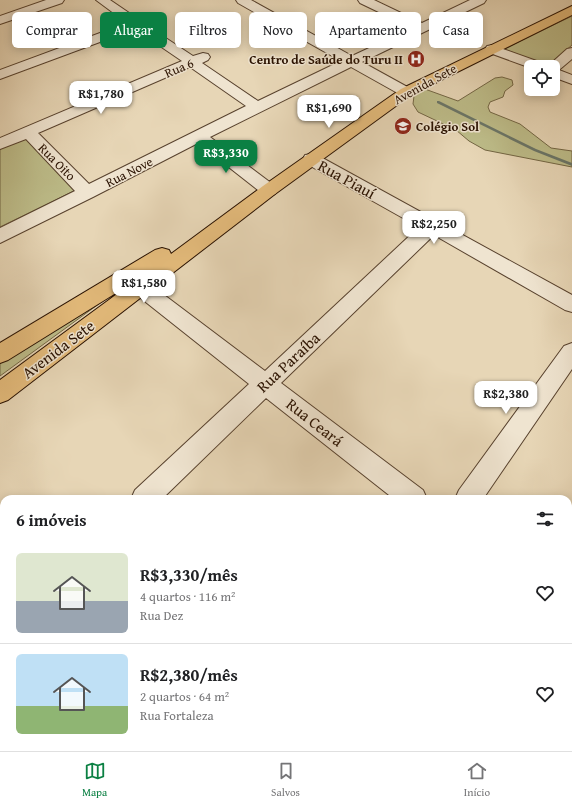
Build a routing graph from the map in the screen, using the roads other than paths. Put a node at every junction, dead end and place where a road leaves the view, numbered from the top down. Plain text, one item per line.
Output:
1 (58, 0) edge
2 (102, 0) edge
3 (119, 0) edge
4 (242, 0) edge
5 (364, 0) edge
6 (463, 0) edge
7 (480, 0) edge
8 (572, 10) edge
9 (124, 12) edge
10 (132, 12) edge
11 (388, 12) edge
12 (0, 20) edge
13 (421, 24) edge
14 (421, 24) edge
15 (100, 38) edge
16 (167, 39) edge
17 (372, 48) edge
18 (492, 48) junction
19 (572, 52) edge
20 (198, 60) junction
21 (348, 60) junction
22 (524, 61) edge
23 (560, 62) edge
24 (0, 75) edge
25 (560, 75) edge
26 (572, 80) edge
27 (406, 92) junction
28 (259, 102) junction
29 (28, 132) junction
30 (199, 136) junction
31 (0, 144) edge
32 (311, 159) junction
33 (269, 190) junction
34 (87, 193) junction
35 (432, 226) junction
36 (0, 236) edge
37 (140, 287) junction
38 (572, 304) edge
39 (572, 352) edge
40 (0, 354) edge
41 (265, 384) junction
42 (0, 393) edge
43 (148, 495) edge
44 (409, 495) edge
45 (471, 495) edge

1 - 12 street
2 - 9 street
3 - 10 street
4 - 21 street
5 - 11 street
6 - 13 street
7 - 14 street
8 - 18 main road, Avenida Sete
15 - 24 street
16 - 20 street
17 - 21 street, Rua Nove
18 - 22 street
18 - 27 main road, Avenida Sete
19 - 23 street
20 - 28 street
20 - 29 street, Rua 6
21 - 27 street
21 - 28 street, Rua Nove
25 - 26 street
27 - 32 main road, Avenida Sete
28 - 30 street, Rua Nove
29 - 31 street, Rua 6
29 - 34 street, Rua Oito
30 - 33 street
30 - 34 street, Rua Nove
32 - 33 main road, Avenida Sete
32 - 35 street, Rua Piauí
33 - 37 main road, Avenida Sete
33 - 40 main road, Avenida Sete
34 - 36 street, Rua Nove
35 - 38 street, Rua Piauí
35 - 41 street, Rua Paraíba
37 - 41 street, Rua Ceará
37 - 42 main road, Avenida Sete
39 - 45 street
41 - 43 street, Rua Paraíba
41 - 44 street, Rua Ceará

